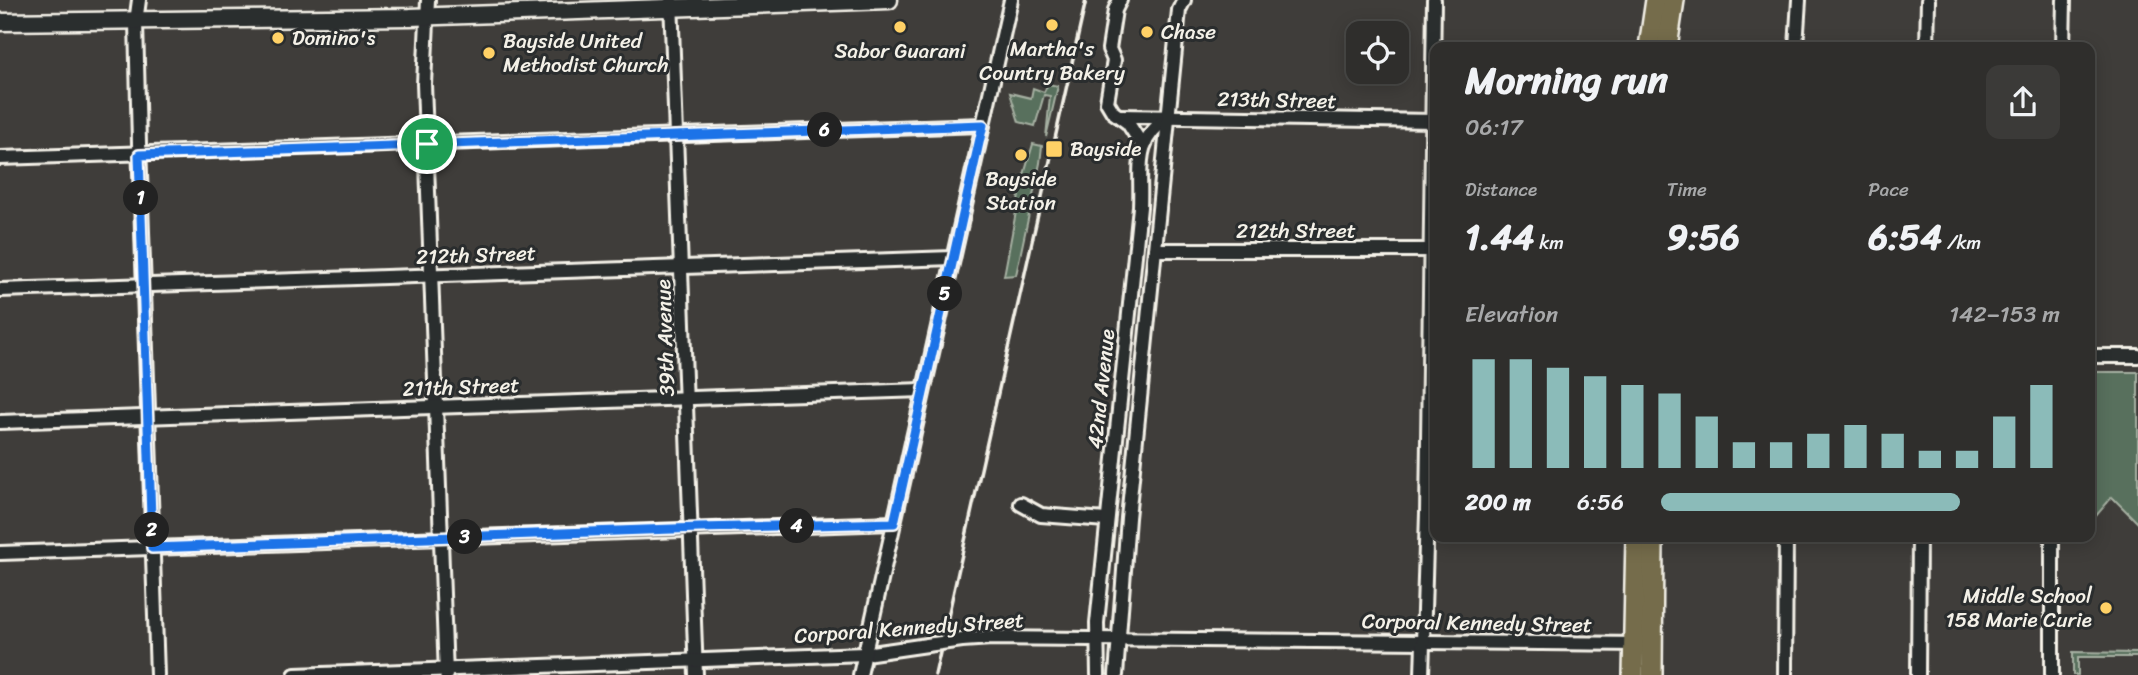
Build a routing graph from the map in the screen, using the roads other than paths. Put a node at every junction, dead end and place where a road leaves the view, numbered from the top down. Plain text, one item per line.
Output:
1 (139, 0) edge
2 (880, 0) edge
3 (888, 0) edge
4 (1011, 0) edge
5 (1120, 0) edge
6 (1184, 0) edge
7 (1434, 0) edge
8 (1656, 0) edge
9 (1674, 0) edge
10 (1799, 0) edge
11 (1928, 0) edge
12 (2064, 0) edge
13 (671, 4) edge
14 (427, 8) edge
15 (0, 22) edge
16 (136, 22) junction
17 (1434, 42) edge
18 (1650, 42) edge
19 (1668, 42) edge
20 (1796, 42) edge
21 (1927, 42) edge
22 (2063, 42) edge
23 (1119, 116) junction
24 (1168, 118) junction
25 (1430, 121) edge
26 (983, 125) junction
27 (676, 135) junction
28 (427, 144) junction
29 (1143, 145) junction
30 (139, 155) junction
31 (0, 158) edge
32 (1157, 250) junction
33 (1430, 250) edge
34 (953, 258) junction
35 (682, 268) junction
36 (431, 276) junction
37 (144, 286) junction
38 (0, 290) edge
39 (1124, 350) junction
40 (1146, 351) junction
41 (2095, 356) edge
42 (2138, 356) edge
43 (923, 390) junction
44 (687, 398) junction
45 (436, 407) junction
46 (148, 417) junction
47 (0, 422) edge
48 (1021, 504) dead end
49 (1106, 520) junction
50 (894, 523) junction
51 (1430, 527) edge
52 (690, 528) junction
53 (440, 538) junction
54 (1636, 542) edge
55 (1653, 542) edge
56 (1786, 542) edge
57 (1919, 542) edge
58 (2052, 542) edge
59 (152, 548) junction
60 (0, 553) edge
61 (1097, 639) junction
62 (1118, 639) junction
63 (1422, 642) junction
64 (1643, 644) junction
65 (865, 654) junction
66 (696, 661) junction
67 (446, 672) edge
68 (157, 675) edge
69 (295, 675) edge
70 (696, 675) edge
71 (860, 675) edge
72 (1098, 675) edge
73 (1116, 675) edge
74 (1422, 675) edge
75 (1633, 675) edge
76 (1652, 675) edge
77 (1785, 675) edge
78 (1917, 675) edge
79 (2052, 675) edge

1 - 16 street
2 - 3 street
2 - 13 street
4 - 26 street
5 - 23 street
6 - 24 street, 42nd Avenue
7 - 17 street
8 - 18 main road
9 - 19 main road
10 - 20 street
11 - 21 street
12 - 22 street
13 - 14 street
13 - 27 street, 39th Avenue
14 - 16 street
14 - 28 street
15 - 16 street
16 - 30 street
23 - 24 street, 213th Street
23 - 29 street
24 - 25 street, 213th Street
24 - 29 street
24 - 32 street, 42nd Avenue
26 - 27 street
26 - 34 street
27 - 28 street
27 - 35 street, 39th Avenue
28 - 30 street
28 - 36 street
29 - 39 street, 42nd Avenue
30 - 31 street
30 - 37 street
32 - 33 street, 212th Street
32 - 40 street, 42nd Avenue
34 - 35 street, 212th Street
34 - 43 street
35 - 36 street, 212th Street
35 - 44 street, 39th Avenue
36 - 37 street, 212th Street
36 - 45 street
37 - 38 street, 212th Street
37 - 46 street
39 - 40 street
39 - 49 street, 42nd Avenue
40 - 62 street, 42nd Avenue
41 - 42 street
43 - 44 street, 211th Street
43 - 50 street
44 - 45 street, 211th Street
44 - 52 street, 39th Avenue
45 - 46 street, 211th Street
45 - 53 street
46 - 47 street, 211th Street
46 - 59 street
48 - 49 street
49 - 61 street, 42nd Avenue
50 - 52 street
50 - 65 street
51 - 63 street
52 - 53 street
52 - 66 street, 39th Avenue
53 - 59 street
53 - 67 street
54 - 64 main road
55 - 64 main road
56 - 77 street
57 - 78 street
58 - 79 street
59 - 60 street
59 - 68 street
61 - 62 street, Corporal Kennedy Street
61 - 65 street, Corporal Kennedy Street, bridge
61 - 72 street, 42nd Avenue
62 - 63 street, Corporal Kennedy Street
62 - 73 street, 42nd Avenue
63 - 64 street, Corporal Kennedy Street
63 - 74 street
64 - 75 main road
64 - 76 main road
65 - 66 street, Corporal Kennedy Street
65 - 71 street
66 - 67 street, Corporal Kennedy Street
66 - 70 street, 39th Avenue
67 - 69 street, Corporal Kennedy Street

